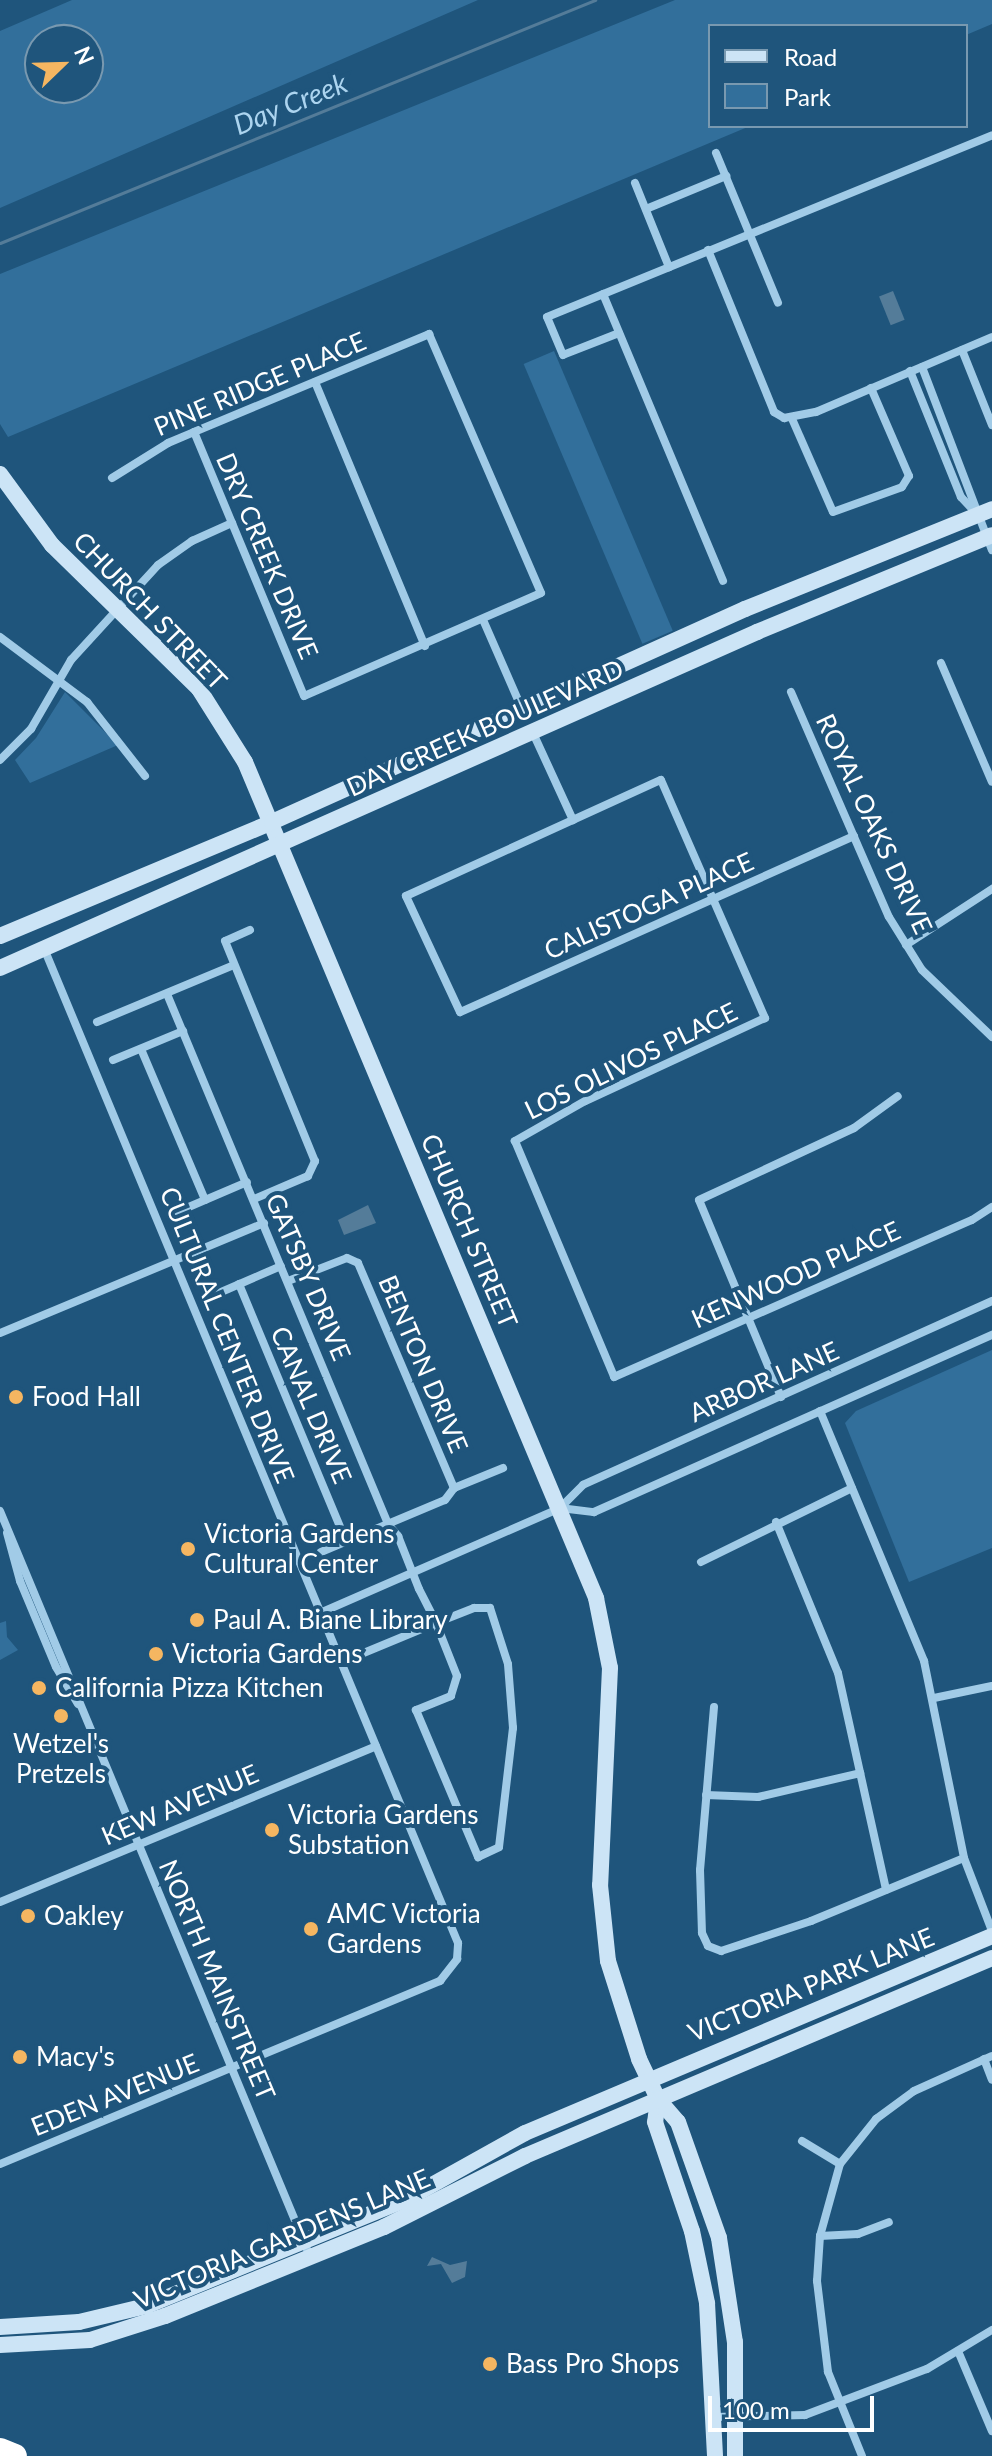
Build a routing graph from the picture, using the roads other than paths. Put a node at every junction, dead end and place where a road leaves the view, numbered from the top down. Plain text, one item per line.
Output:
1 (992, 135) edge
2 (716, 153) dead end
3 (726, 176) junction
4 (635, 183) dead end
5 (646, 209) junction
6 (750, 234) junction
7 (708, 250) junction
8 (669, 267) junction
9 (603, 294) junction
10 (778, 303) dead end
11 (619, 333) junction
12 (992, 337) edge
13 (962, 350) junction
14 (922, 367) junction
15 (910, 371) junction
16 (315, 382) junction
17 (871, 388) junction
18 (793, 421) junction
19 (992, 425) edge
20 (194, 432) junction
21 (0, 474) edge
22 (112, 478) dead end
23 (985, 512) edge
24 (232, 523) junction
25 (990, 541) edge
26 (723, 581) dead end
27 (119, 609) junction
28 (484, 622) junction
29 (0, 637) edge
30 (425, 646) junction
31 (941, 663) dead end
32 (56, 682) junction
33 (791, 692) dead end
34 (522, 709) junction
35 (533, 733) junction
36 (0, 760) edge
37 (145, 776) dead end
38 (992, 782) edge
39 (573, 820) junction
40 (272, 822) junction
41 (854, 836) junction
42 (281, 846) junction
43 (992, 889) edge
44 (713, 899) junction
45 (250, 930) dead end
46 (0, 936) edge
47 (906, 945) junction
48 (45, 951) junction
49 (234, 965) junction
50 (0, 968) edge
51 (167, 994) junction
52 (97, 1022) dead end
53 (183, 1031) junction
54 (992, 1037) edge
55 (141, 1049) junction
56 (113, 1060) dead end
57 (898, 1096) dead end
58 (247, 1182) junction
59 (254, 1199) junction
60 (205, 1200) junction
61 (992, 1207) edge
62 (177, 1212) dead end
63 (264, 1223) junction
64 (175, 1260) junction
65 (281, 1266) junction
66 (288, 1281) junction
67 (239, 1284) junction
68 (212, 1296) dead end
69 (992, 1301) edge
70 (749, 1318) junction
71 (0, 1333) edge
72 (992, 1335) edge
73 (614, 1377) joint
74 (781, 1397) junction
75 (820, 1411) junction
76 (503, 1468) dead end
77 (454, 1488) junction
78 (852, 1488) junction
79 (560, 1508) junction
80 (0, 1511) edge
81 (776, 1522) junction
82 (388, 1524) junction
83 (346, 1541) junction
84 (321, 1552) dead end
85 (701, 1562) dead end
86 (414, 1574) junction
87 (320, 1613) junction
88 (436, 1623) junction
89 (361, 1654) dead end
90 (992, 1686) edge
91 (934, 1698) junction
92 (714, 1707) dead end
93 (376, 1746) junction
94 (860, 1773) junction
95 (706, 1795) junction
96 (139, 1844) junction
97 (964, 1858) junction
98 (886, 1890) junction
99 (0, 1902) edge
100 (992, 1934) edge
101 (992, 1958) edge
102 (457, 1959) joint
103 (988, 2058) edge
104 (232, 2068) junction
105 (992, 2080) edge
106 (649, 2081) junction
107 (658, 2099) junction
108 (802, 2141) dead end
109 (0, 2164) edge
110 (840, 2164) junction
111 (889, 2222) dead end
112 (820, 2236) junction
113 (303, 2241) junction
114 (311, 2259) junction
115 (69, 2323) junction
116 (0, 2327) edge
117 (992, 2330) edge
118 (0, 2338) edge
119 (0, 2345) edge
120 (958, 2351) junction
121 (840, 2403) junction
122 (714, 2417) junction
123 (736, 2418) junction
124 (992, 2431) edge
125 (0, 2450) edge
126 (15, 2456) edge
127 (715, 2456) edge
128 (735, 2456) edge
129 (862, 2456) edge

1 - 6 street
2 - 3 street
3 - 5 street
3 - 6 street
4 - 5 street
5 - 8 street
6 - 7 street
6 - 10 street
7 - 8 street
7 - 18 street
8 - 9 street
9 - 11 street
9 - 11 street
11 - 26 street
12 - 13 street
13 - 14 street
13 - 19 street
14 - 15 street
14 - 23 street
15 - 17 street
15 - 23 street
16 - 20 street, PINE RIDGE PLACE
16 - 28 street, PINE RIDGE PLACE
16 - 30 street
17 - 18 street
17 - 18 street
20 - 22 street, PINE RIDGE PLACE
20 - 24 street, DRY CREEK DRIVE
21 - 27 main road, CHURCH STREET
23 - 25 street
23 - 34 main road, DAY CREEK BOULEVARD
24 - 27 street
24 - 30 street, DRY CREEK DRIVE
25 - 35 main road, DAY CREEK BOULEVARD
27 - 32 street
27 - 40 main road, CHURCH STREET
28 - 30 street
28 - 34 street
29 - 32 street
31 - 38 street
32 - 36 street
32 - 37 street
33 - 41 street, ROYAL OAKS DRIVE
34 - 40 main road, DAY CREEK BOULEVARD
35 - 39 street
35 - 42 main road, DAY CREEK BOULEVARD
39 - 44 street
39 - 44 street, CALISTOGA PLACE
40 - 42 main road, CHURCH STREET
40 - 46 main road, DAY CREEK BOULEVARD
41 - 44 street, CALISTOGA PLACE
41 - 47 street, ROYAL OAKS DRIVE
42 - 48 main road, DAY CREEK BOULEVARD
42 - 79 main road, CHURCH STREET
43 - 47 street
44 - 73 street, LOS OLIVOS PLACE
45 - 49 street
47 - 54 street, ROYAL OAKS DRIVE
48 - 50 main road, DAY CREEK BOULEVARD
48 - 64 street, CULTURAL CENTER DRIVE
49 - 51 street
49 - 59 street
51 - 52 street
51 - 53 street, GATSBY DRIVE
53 - 55 street
53 - 58 street, GATSBY DRIVE
55 - 56 street
55 - 60 street
57 - 70 street
58 - 59 street, GATSBY DRIVE
58 - 60 street
59 - 63 street, GATSBY DRIVE
60 - 62 street
61 - 70 street, KENWOOD PLACE
63 - 64 street
63 - 65 street, GATSBY DRIVE
64 - 71 street
64 - 87 street, CULTURAL CENTER DRIVE
65 - 66 street, GATSBY DRIVE
65 - 67 street
66 - 77 street, BENTON DRIVE
66 - 82 street, GATSBY DRIVE
67 - 68 street
67 - 83 street, CANAL DRIVE
69 - 74 street, ARBOR LANE
70 - 73 street, KENWOOD PLACE
70 - 74 street
72 - 75 street, ARBOR LANE
74 - 79 street, ARBOR LANE
75 - 78 street
75 - 79 street, ARBOR LANE
76 - 77 street
77 - 82 street
78 - 81 street
78 - 91 street
79 - 86 street, ARBOR LANE
79 - 106 main road, CHURCH STREET
80 - 96 street, NORTH MAINSTREET
81 - 85 street
81 - 94 street
82 - 83 street
82 - 86 street, GATSBY DRIVE
83 - 84 street
86 - 87 street, ARBOR LANE
86 - 88 street, GATSBY DRIVE
87 - 93 street, CULTURAL CENTER DRIVE
88 - 88 street
88 - 89 street
90 - 91 street
91 - 97 street
92 - 95 street
93 - 96 street, KEW AVENUE
93 - 102 street, CULTURAL CENTER DRIVE
94 - 95 street
94 - 98 street
95 - 98 street
96 - 99 street, KEW AVENUE
96 - 104 street, NORTH MAINSTREET
97 - 98 street
97 - 100 street
100 - 106 main road, VICTORIA PARK LANE
101 - 107 main road, VICTORIA PARK LANE
102 - 104 street, EDEN AVENUE
103 - 105 street
103 - 110 street
104 - 109 street, EDEN AVENUE
104 - 113 street, NORTH MAINSTREET
106 - 107 main road, CHURCH STREET
106 - 113 main road, VICTORIA GARDENS LANE
107 - 114 main road, VICTORIA GARDENS LANE
107 - 122 main road, CHURCH STREET
107 - 123 main road, CHURCH STREET
108 - 110 street
110 - 112 street
111 - 112 street
112 - 121 street
113 - 114 street, NORTH MAINSTREET
113 - 115 main road, VICTORIA GARDENS LANE
114 - 119 main road, VICTORIA GARDENS LANE
115 - 116 main road, VICTORIA GARDENS LANE
115 - 118 main road
117 - 120 street
120 - 121 street
120 - 124 street
121 - 123 street
121 - 129 street
122 - 123 street
122 - 127 main road, CHURCH STREET
123 - 128 main road, CHURCH STREET
125 - 126 highway

